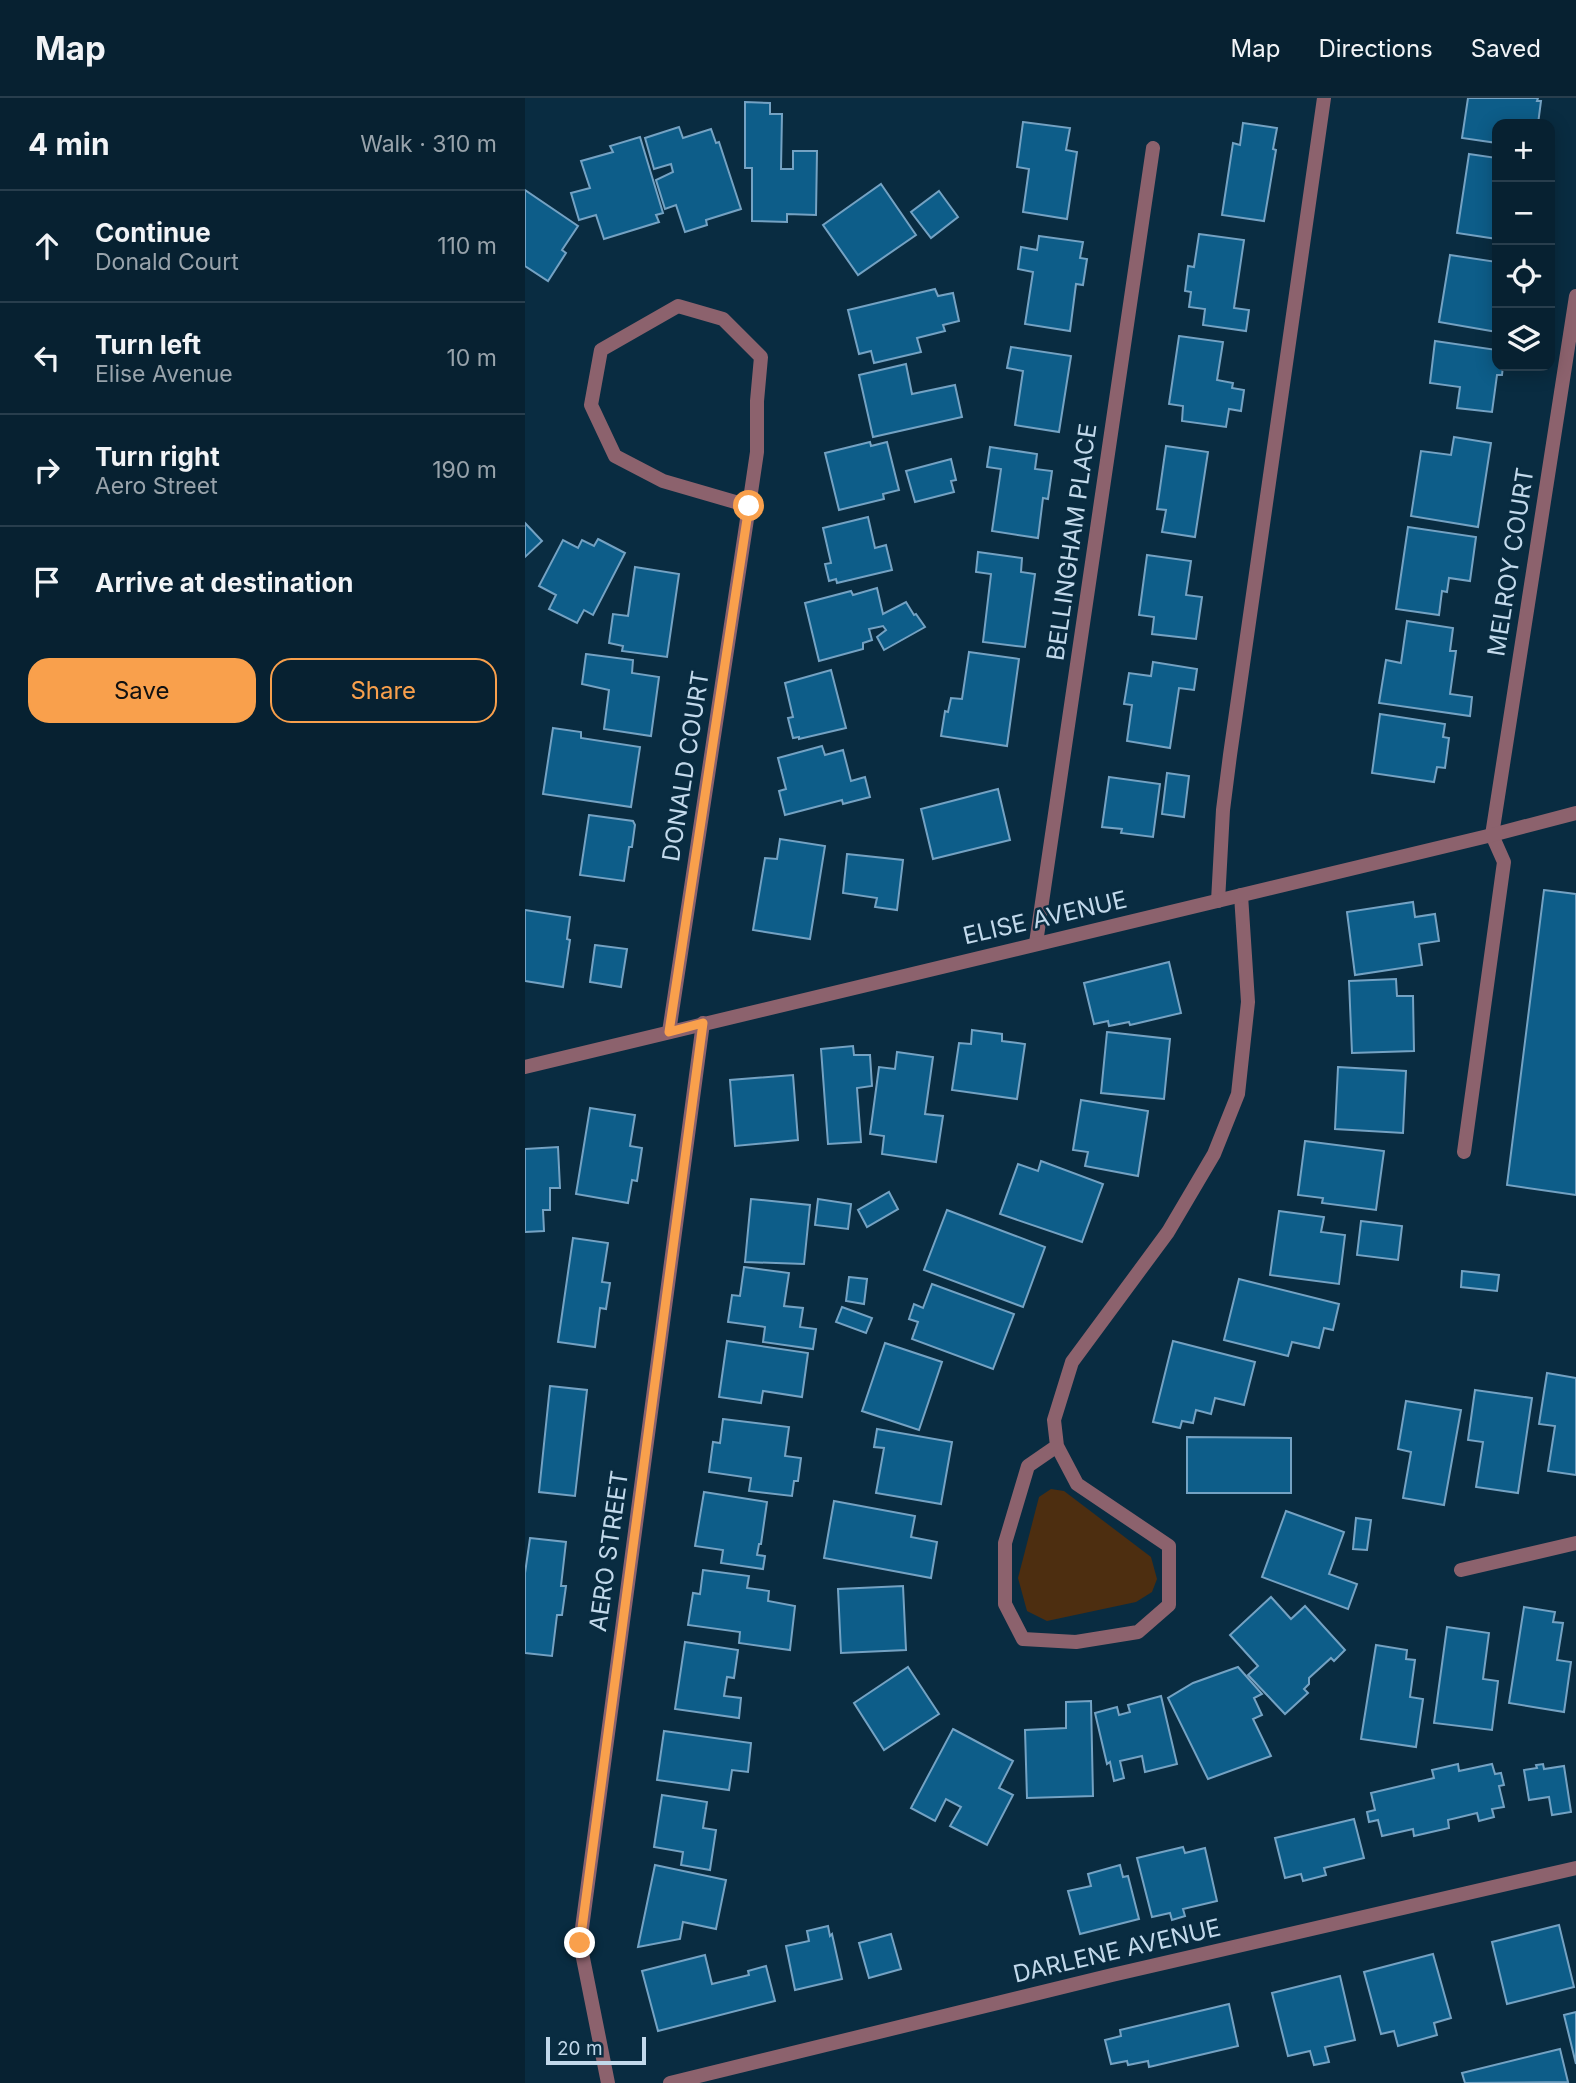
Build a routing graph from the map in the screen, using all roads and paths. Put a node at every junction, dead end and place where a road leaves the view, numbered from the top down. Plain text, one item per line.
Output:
1 (1324, 98) edge
2 (1153, 148) dead end
3 (1576, 296) edge
4 (749, 506) junction
5 (1576, 813) edge
6 (1492, 835) junction
7 (1241, 895) junction
8 (1217, 901) junction
9 (1036, 943) junction
10 (703, 1023) junction
11 (669, 1032) junction
12 (525, 1067) edge
13 (1464, 1152) dead end
14 (1057, 1446) junction
15 (1576, 1542) edge
16 (1461, 1570) dead end
17 (1576, 1868) edge
18 (608, 2083) edge
19 (670, 2083) edge

1 - 8 street
2 - 9 street, BELLINGHAM PLACE
3 - 6 street, MELROY COURT
4 - 4 street, DONALD COURT
4 - 11 street, DONALD COURT
5 - 6 street, ELISE AVENUE
6 - 7 street, ELISE AVENUE
6 - 13 street
7 - 8 street, ELISE AVENUE
7 - 14 street
8 - 9 street, ELISE AVENUE
9 - 10 street, ELISE AVENUE
10 - 11 street, ELISE AVENUE
10 - 18 street, AERO STREET
11 - 12 street, ELISE AVENUE
14 - 14 street
15 - 16 street
17 - 19 street, DARLENE AVENUE

